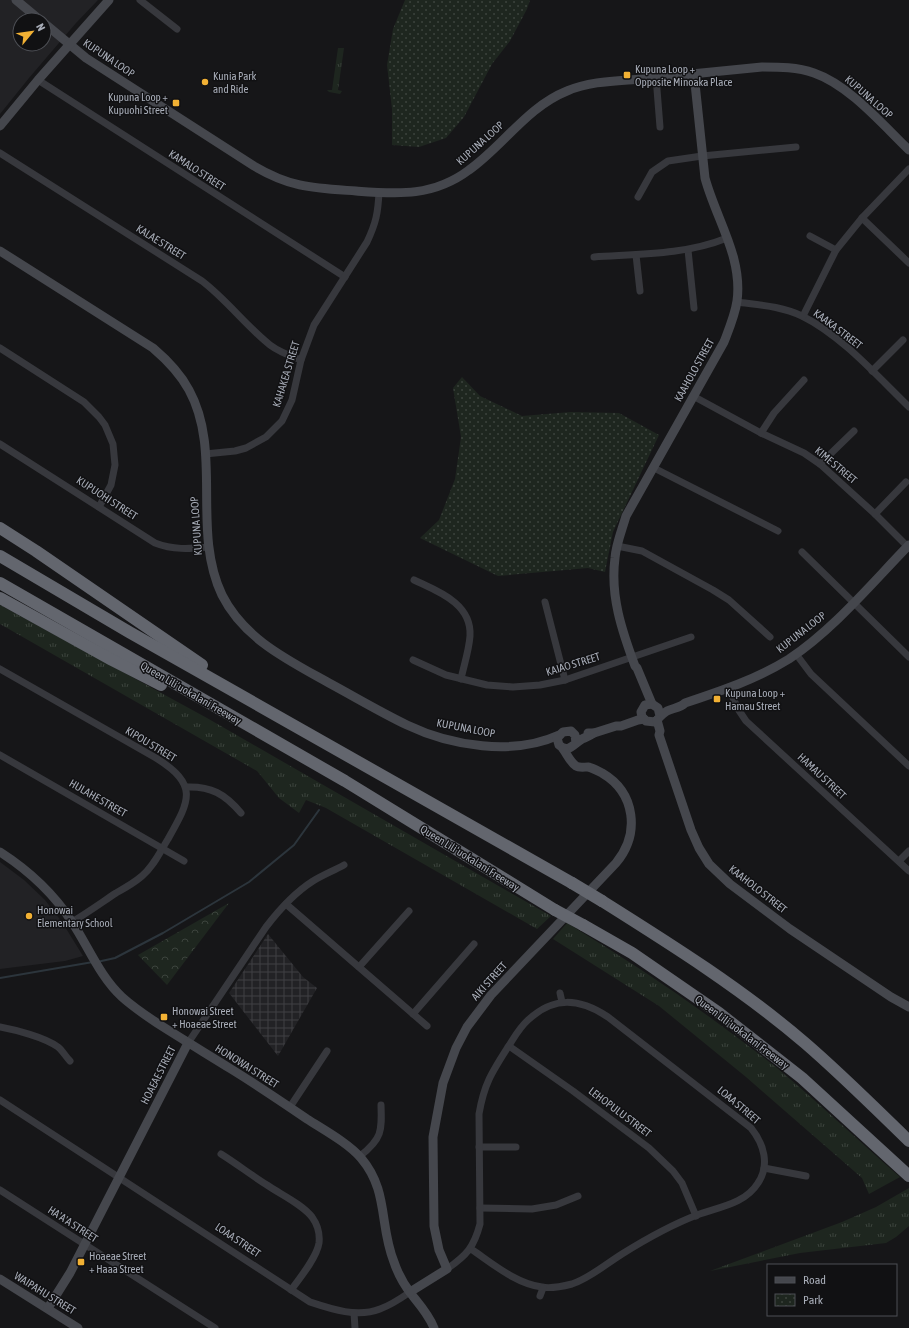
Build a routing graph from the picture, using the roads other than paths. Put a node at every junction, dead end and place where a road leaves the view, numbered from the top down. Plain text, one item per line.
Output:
1 (16, 0) edge
2 (109, 0) edge
3 (140, 0) edge
4 (30, 12) edge
5 (177, 29) dead end
6 (52, 30) edge
7 (69, 44) junction
8 (694, 74) junction
9 (656, 77) junction
10 (38, 80) junction
11 (0, 126) edge
12 (660, 127) dead end
13 (796, 147) dead end
14 (909, 150) edge
15 (0, 153) edge
16 (702, 156) junction
17 (909, 169) edge
18 (379, 192) junction
19 (638, 197) dead end
20 (862, 218) junction
21 (810, 236) dead end
22 (727, 238) junction
23 (688, 250) junction
24 (836, 250) junction
25 (0, 251) edge
26 (636, 255) junction
27 (594, 258) dead end
28 (909, 263) edge
29 (345, 277) junction
30 (640, 291) dead end
31 (737, 302) junction
32 (694, 308) dead end
33 (802, 316) junction
34 (903, 340) dead end
35 (0, 348) edge
36 (301, 360) junction
37 (872, 371) junction
38 (804, 380) dead end
39 (693, 396) junction
40 (909, 407) edge
41 (854, 431) dead end
42 (761, 433) junction
43 (0, 444) edge
44 (205, 454) junction
45 (820, 464) junction
46 (654, 468) junction
47 (906, 482) dead end
48 (99, 507) junction
49 (875, 514) junction
50 (0, 528) edge
51 (778, 531) dead end
52 (617, 546) junction
53 (909, 546) edge
54 (208, 547) junction
55 (802, 552) dead end
56 (0, 556) edge
57 (414, 580) dead end
58 (0, 583) edge
59 (0, 598) edge
60 (545, 602) dead end
61 (854, 602) junction
62 (692, 637) dead end
63 (770, 637) dead end
64 (796, 654) junction
65 (909, 656) edge
66 (412, 660) dead end
67 (633, 661) junction
68 (0, 669) edge
69 (461, 678) junction
70 (565, 680) junction
71 (729, 689) junction
72 (270, 712) junction
73 (651, 713) junction
74 (559, 735) junction
75 (280, 744) junction
76 (569, 744) junction
77 (526, 746) junction
78 (0, 755) edge
79 (909, 766) edge
80 (186, 787) junction
81 (241, 813) dead end
82 (162, 848) junction
83 (909, 851) edge
84 (0, 852) edge
85 (184, 861) dead end
86 (899, 862) junction
87 (344, 865) dead end
88 (909, 871) edge
89 (286, 904) junction
90 (410, 911) dead end
91 (72, 922) junction
92 (474, 944) dead end
93 (359, 967) junction
94 (560, 993) dead end
95 (562, 1002) junction
96 (909, 1007) edge
97 (413, 1014) junction
98 (427, 1026) dead end
99 (0, 1027) edge
100 (188, 1043) junction
101 (509, 1046) junction
102 (327, 1051) dead end
103 (70, 1061) dead end
104 (0, 1100) edge
105 (382, 1105) dead end
106 (290, 1107) junction
107 (909, 1141) edge
108 (480, 1147) junction
109 (516, 1147) dead end
110 (222, 1154) dead end
111 (360, 1156) junction
112 (764, 1168) junction
113 (806, 1176) dead end
114 (909, 1176) edge
115 (118, 1178) junction
116 (0, 1190) edge
117 (578, 1196) dead end
118 (480, 1208) junction
119 (696, 1216) junction
120 (84, 1244) junction
121 (471, 1249) junction
122 (447, 1269) junction
123 (0, 1279) edge
124 (543, 1288) junction
125 (291, 1290) junction
126 (410, 1292) junction
127 (540, 1296) dead end
128 (48, 1308) junction
129 (354, 1312) junction
130 (78, 1328) edge
131 (214, 1328) edge
132 (355, 1328) edge
133 (434, 1328) edge

1 - 4 street
2 - 7 street
3 - 5 street
6 - 7 street, KUPUNA LOOP
7 - 10 street
7 - 18 street, KUPUNA LOOP
8 - 9 street, KUPUNA LOOP
8 - 14 street, KUPUNA LOOP
8 - 16 street, KAAHOLO STREET
9 - 12 street
9 - 18 street, KUPUNA LOOP
10 - 11 street
10 - 29 street, KAMALO STREET
13 - 16 street
15 - 36 street, KALAE STREET
16 - 19 street
16 - 22 street, KAAHOLO STREET
17 - 20 street
18 - 29 street, KAHAKEA STREET
20 - 24 street
20 - 28 street
21 - 24 street
22 - 23 street
22 - 31 street, KAAHOLO STREET
23 - 26 street
23 - 32 street
24 - 33 street
25 - 44 street, KUPUNA LOOP
26 - 27 street
26 - 30 street
29 - 36 street, KAHAKEA STREET
31 - 33 street, KAAKA STREET
31 - 39 street, KAAHOLO STREET
33 - 37 street, KAAKA STREET
34 - 37 street
35 - 48 street
36 - 44 street, KAHAKEA STREET
37 - 40 street, KAAKA STREET
38 - 42 street
39 - 42 street, KIME STREET
39 - 46 street, KAAHOLO STREET
41 - 45 street
42 - 45 street, KIME STREET
43 - 48 street, KUPUOHI STREET
44 - 54 street, KUPUNA LOOP
45 - 49 street, KIME STREET
46 - 51 street
46 - 52 street, KAAHOLO STREET
47 - 49 street
48 - 54 street, KUPUOHI STREET
49 - 53 street, KIME STREET
50 - 72 highway
52 - 63 street
52 - 67 street, KAAHOLO STREET
53 - 61 street, KUPUNA LOOP
54 - 77 street, KUPUNA LOOP
55 - 61 street
56 - 72 highway, Queen Liliʻuokalani Freeway
57 - 69 street
58 - 75 highway, Queen Liliʻuokalani Freeway
59 - 75 highway
60 - 70 street
61 - 64 street, KUPUNA LOOP
61 - 65 street
62 - 67 street, KAIAO STREET
64 - 71 street, KUPUNA LOOP
64 - 79 street
66 - 69 street, KAIAO STREET
67 - 70 street, KAIAO STREET
67 - 73 street, KAAHOLO STREET
68 - 80 street, KIPOU STREET
69 - 70 street, KAIAO STREET
71 - 73 street, KUPUNA LOOP
71 - 86 street, HAMAU STREET
72 - 107 highway, Queen Liliʻuokalani Freeway, bridge
73 - 76 street, KUPUNA LOOP
73 - 96 street, KAAHOLO STREET
74 - 76 street
74 - 76 street
74 - 77 street, KUPUNA LOOP
75 - 114 highway, Queen Liliʻuokalani Freeway, bridge
76 - 77 street, KUPUNA LOOP
76 - 122 street, AIKI STREET
78 - 82 street, HULAHE STREET
80 - 81 street
80 - 82 street
82 - 85 street, HULAHE STREET
82 - 91 street
83 - 86 street
84 - 91 street, HONOWAI STREET
86 - 88 street, HAMAU STREET
87 - 89 street, HOAEAE STREET
89 - 93 street
89 - 100 street, HOAEAE STREET
90 - 93 street
91 - 100 street, HONOWAI STREET
92 - 97 street
93 - 97 street
94 - 95 street
95 - 101 street, LOAA STREET
95 - 112 street, LOAA STREET
97 - 98 street
99 - 103 street
100 - 106 street, HONOWAI STREET
100 - 115 street, HOAEAE STREET
101 - 108 street, LOAA STREET
101 - 119 street, LEHOPULU STREET
102 - 106 street
104 - 115 street, LOAA STREET
105 - 111 street
106 - 111 street, HONOWAI STREET
108 - 109 street
108 - 118 street, LOAA STREET
110 - 125 street
111 - 126 street, HONOWAI STREET
112 - 113 street
112 - 119 street, LOAA STREET
115 - 120 street, HOAEAE STREET
115 - 125 street, LOAA STREET
116 - 120 street, HA'A'A STREET
117 - 118 street
118 - 121 street, LOAA STREET
119 - 124 street, LOAA STREET
120 - 128 street, HOAEAE STREET
120 - 131 street, HA'A'A STREET
121 - 122 street, LOAA STREET
121 - 124 street, LOAA STREET
122 - 126 street, LOAA STREET
123 - 128 street, WAIPAHU STREET
124 - 127 street
125 - 129 street, LOAA STREET
126 - 129 street, LOAA STREET
126 - 133 street, HONOWAI STREET
128 - 130 street, WAIPAHU STREET
129 - 132 street

